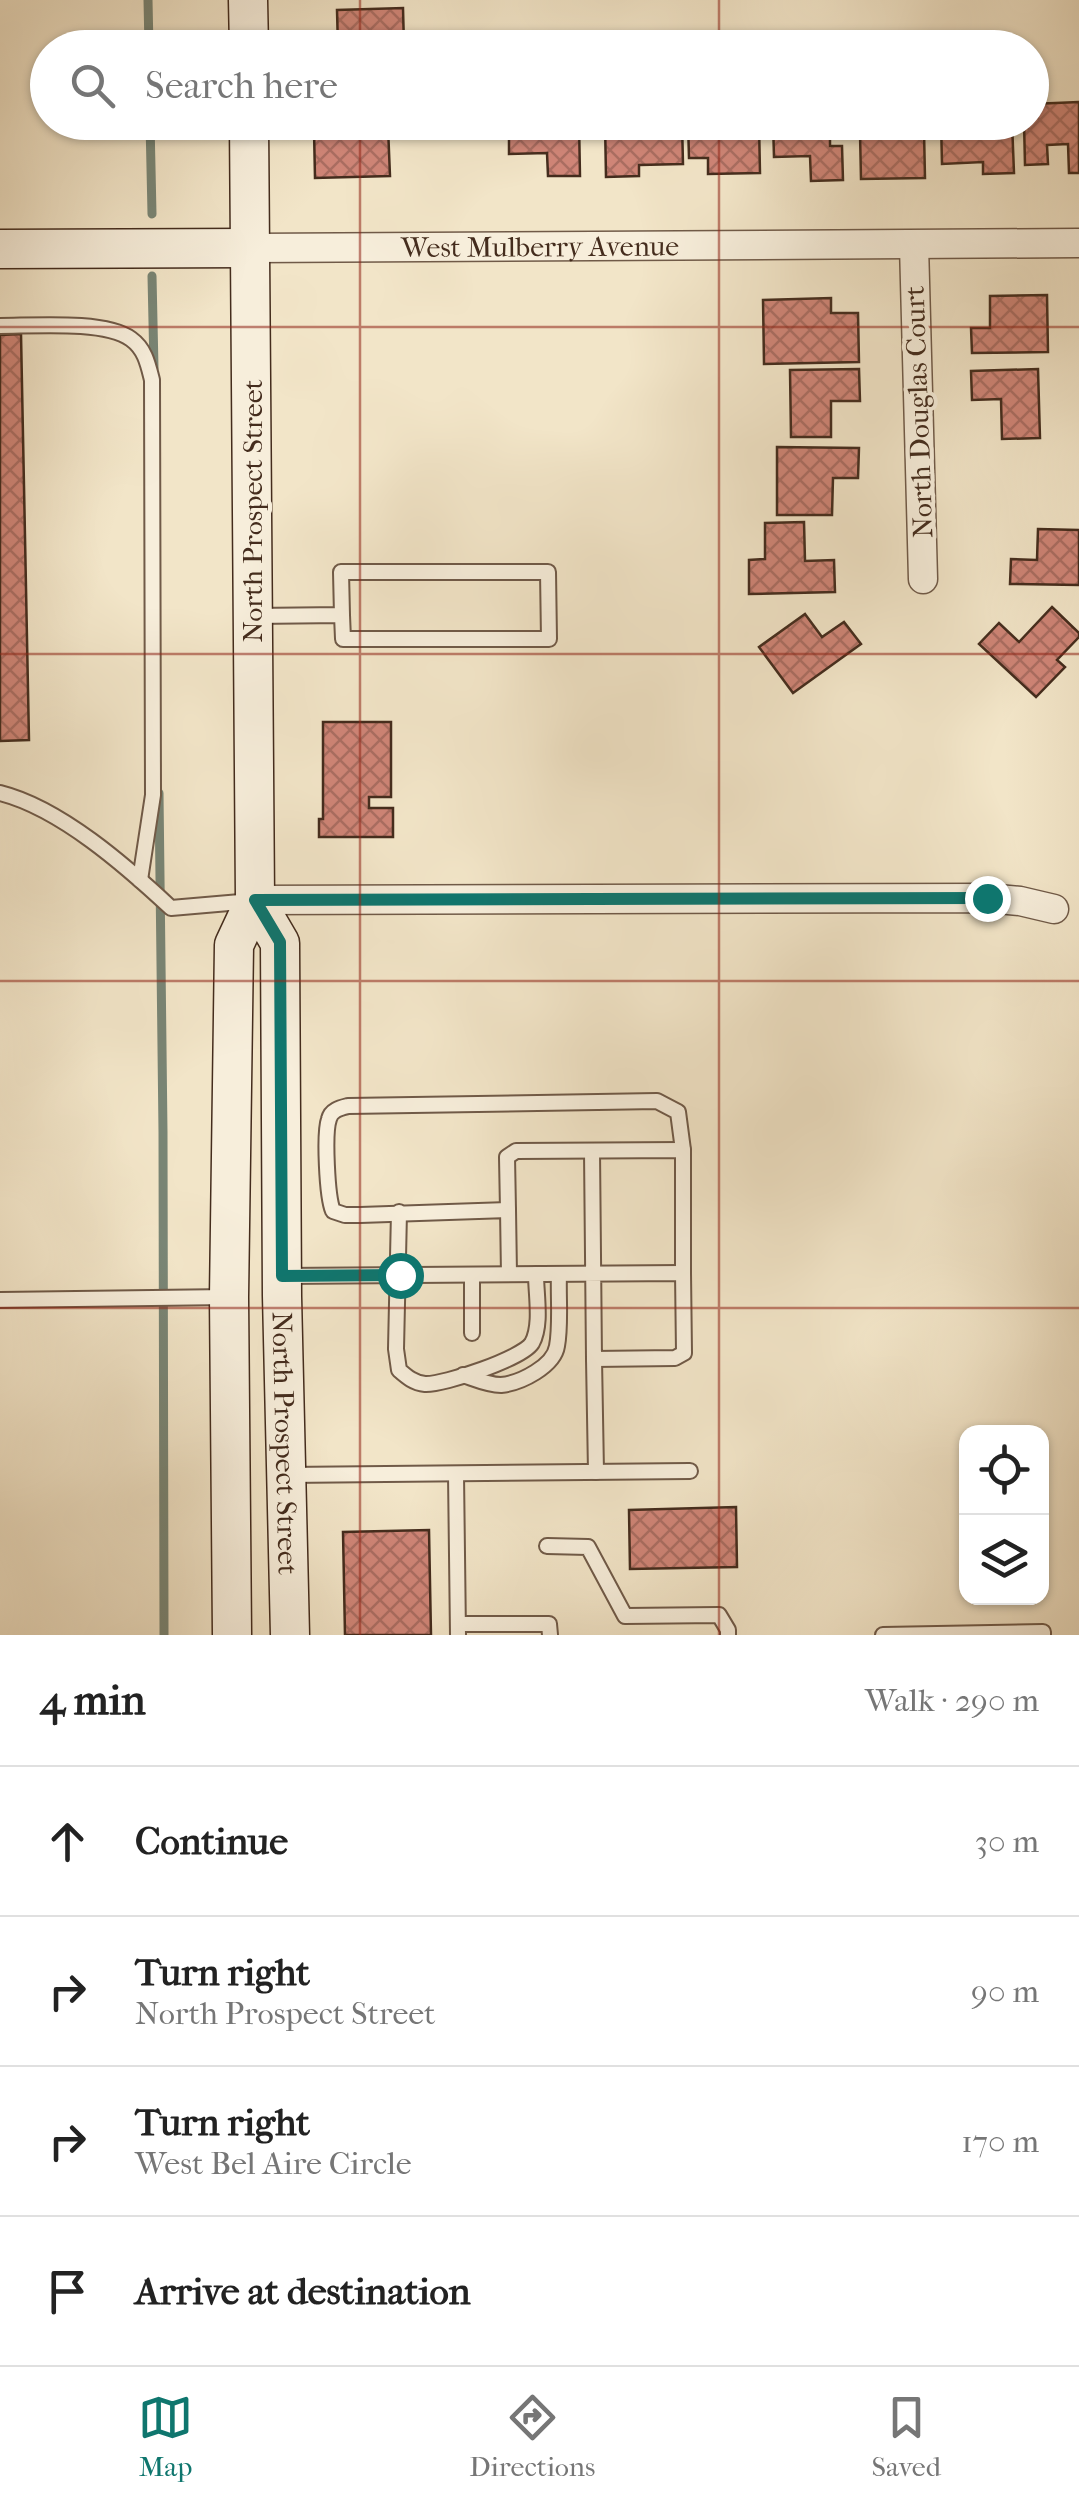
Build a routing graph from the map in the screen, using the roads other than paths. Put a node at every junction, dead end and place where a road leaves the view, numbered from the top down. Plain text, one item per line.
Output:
1 (248, 0) edge
2 (249, 30) edge
3 (249, 140) edge
4 (1079, 243) edge
5 (914, 245) junction
6 (250, 248) junction
7 (0, 249) edge
8 (0, 326) edge
9 (923, 579) dead end
10 (342, 615) junction
11 (253, 616) junction
12 (0, 793) edge
13 (140, 880) junction
14 (255, 900) junction
15 (1054, 909) dead end
16 (682, 1150) junction
17 (592, 1151) junction
18 (508, 1210) junction
19 (400, 1212) junction
20 (683, 1273) junction
21 (509, 1274) junction
22 (536, 1274) junction
23 (558, 1274) junction
24 (594, 1274) junction
25 (400, 1275) junction
26 (472, 1275) junction
27 (282, 1286) junction
28 (229, 1297) junction
29 (0, 1300) edge
30 (472, 1333) dead end
31 (594, 1359) junction
32 (462, 1374) junction
33 (690, 1471) dead end
34 (596, 1472) junction
35 (456, 1474) junction
36 (286, 1476) junction
37 (547, 1546) dead end
38 (458, 1630) edge
39 (232, 1635) edge
40 (290, 1635) edge
41 (550, 1635) edge
42 (728, 1635) edge
43 (882, 1635) edge
44 (1042, 1635) edge

1 - 2 street
3 - 6 street, North Prospect Street
4 - 5 street, West Mulberry Avenue
5 - 6 street, West Mulberry Avenue
5 - 9 street, North Douglas Court
6 - 7 street, West Mulberry Avenue
6 - 11 street, North Prospect Street
8 - 13 lane
10 - 10 lane
10 - 11 lane
11 - 14 street, North Prospect Street
12 - 13 lane
13 - 14 lane
14 - 15 street
14 - 27 street, North Prospect Street
14 - 28 street, North Prospect Street
16 - 17 lane
16 - 19 lane
16 - 20 lane
17 - 18 lane
17 - 24 lane
18 - 19 lane
18 - 21 lane
19 - 25 lane
20 - 24 lane
20 - 31 lane
21 - 22 lane
21 - 26 lane
22 - 23 lane
22 - 32 lane
23 - 24 lane
23 - 32 lane
24 - 31 lane
25 - 26 lane
25 - 27 lane
25 - 32 lane
26 - 30 lane
27 - 28 street
27 - 36 street, North Prospect Street
28 - 29 lane
28 - 39 street, North Prospect Street
31 - 34 lane
33 - 34 lane
34 - 35 lane
35 - 36 lane
35 - 38 lane
36 - 40 street, North Prospect Street
37 - 42 lane
38 - 41 lane
43 - 44 lane

